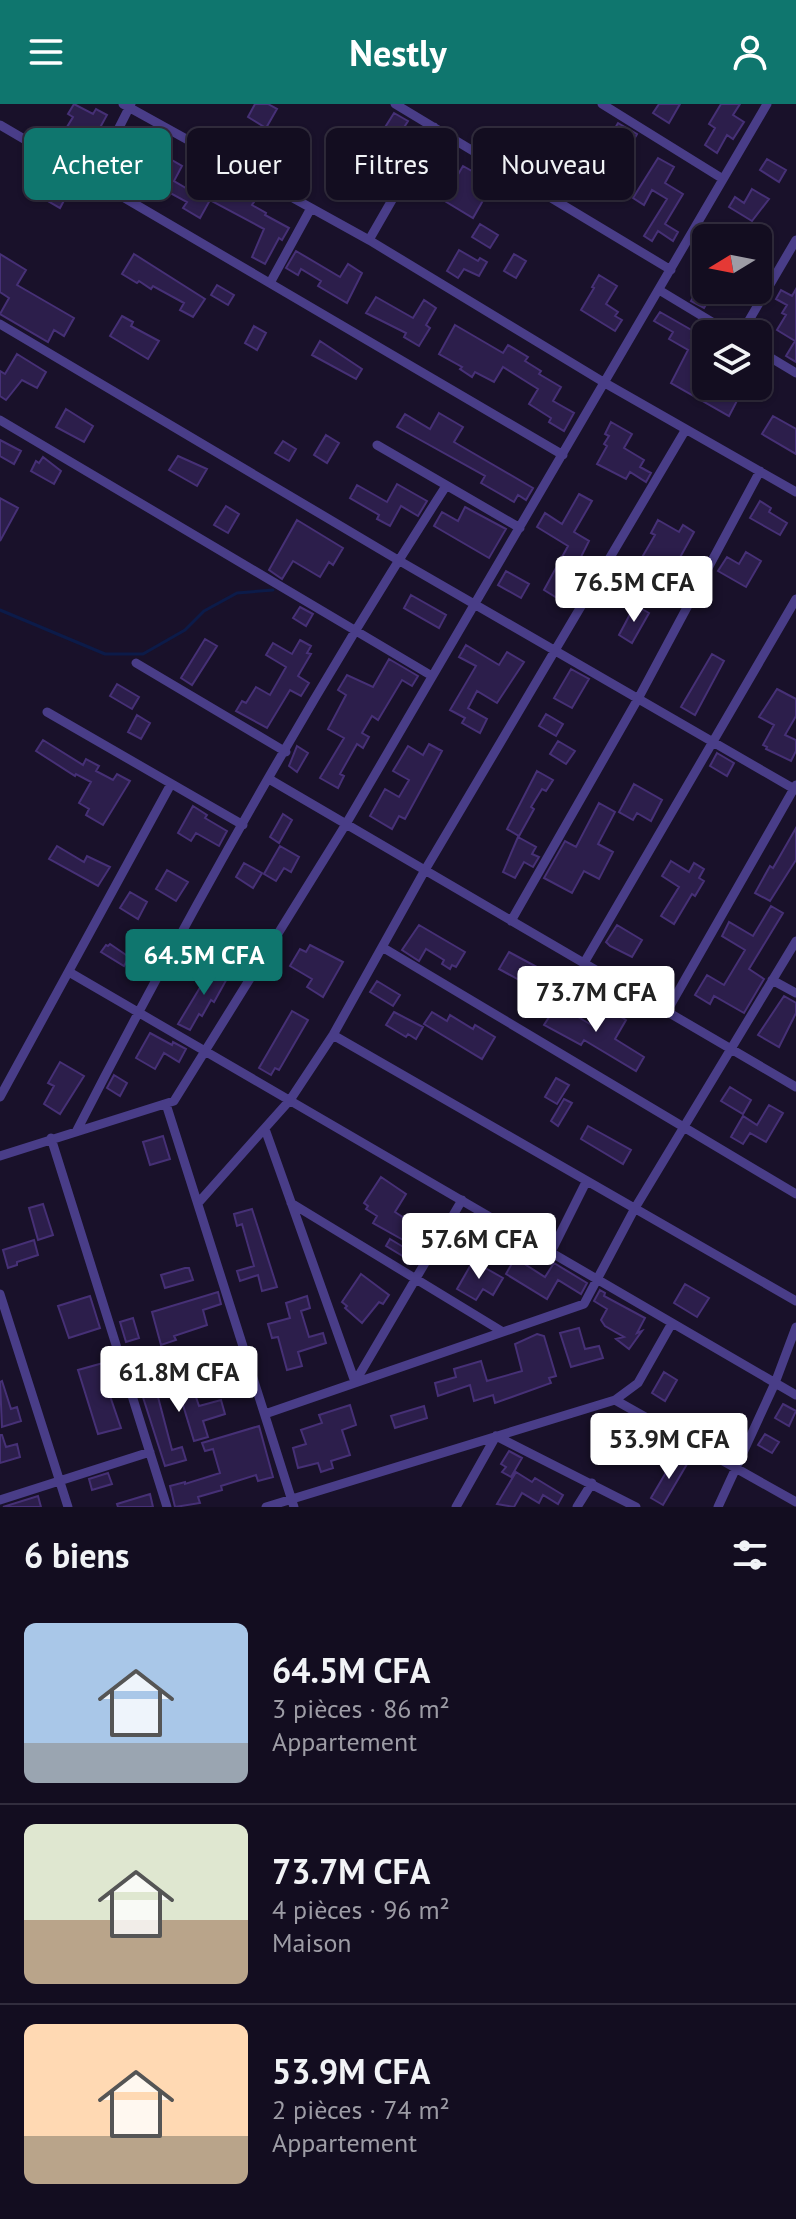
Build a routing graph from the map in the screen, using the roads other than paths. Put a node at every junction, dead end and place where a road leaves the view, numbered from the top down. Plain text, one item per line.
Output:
1 (395, 104) edge
2 (602, 104) edge
3 (767, 104) edge
4 (128, 105) edge
5 (0, 125) edge
6 (434, 127) junction
7 (117, 128) edge
8 (24, 139) edge
9 (723, 179) junction
10 (129, 200) edge
11 (311, 208) junction
12 (369, 240) junction
13 (796, 240) edge
14 (671, 270) junction
15 (270, 283) junction
16 (659, 290) junction
17 (709, 320) edge
18 (749, 320) edge
19 (0, 324) edge
20 (772, 358) edge
21 (796, 373) edge
22 (605, 383) junction
23 (0, 420) edge
24 (686, 429) junction
25 (377, 445) dead end
26 (563, 455) junction
27 (760, 471) junction
28 (446, 486) junction
29 (796, 492) edge
30 (520, 528) junction
31 (398, 560) junction
32 (796, 599) edge
33 (474, 604) junction
34 (357, 631) junction
35 (555, 651) junction
36 (136, 663) dead end
37 (432, 676) junction
38 (639, 697) junction
39 (47, 712) dead end
40 (713, 742) junction
41 (286, 752) junction
42 (269, 779) junction
43 (171, 784) junction
44 (795, 788) edge
45 (346, 824) junction
46 (243, 825) junction
47 (425, 870) junction
48 (511, 921) junction
49 (796, 941) edge
50 (382, 947) junction
51 (584, 963) junction
52 (69, 972) junction
53 (772, 980) junction
54 (796, 993) edge
55 (138, 1010) junction
56 (667, 1011) junction
57 (333, 1035) junction
58 (730, 1048) junction
59 (206, 1051) junction
60 (796, 1087) edge
61 (0, 1097) edge
62 (290, 1100) junction
63 (166, 1104) junction
64 (683, 1127) junction
65 (265, 1129) junction
66 (76, 1132) junction
67 (51, 1138) junction
68 (0, 1156) edge
69 (586, 1182) junction
70 (796, 1194) edge
71 (462, 1200) junction
72 (199, 1202) junction
73 (291, 1203) junction
74 (635, 1208) junction
75 (551, 1252) junction
76 (417, 1277) junction
77 (597, 1279) junction
78 (0, 1294) edge
79 (796, 1301) edge
80 (672, 1323) junction
81 (796, 1327) edge
82 (503, 1332) junction
83 (355, 1382) junction
84 (775, 1383) junction
85 (796, 1395) edge
86 (615, 1400) junction
87 (265, 1414) junction
88 (496, 1436) junction
89 (150, 1452) junction
90 (737, 1467) junction
91 (59, 1481) junction
92 (592, 1483) junction
93 (0, 1500) edge
94 (796, 1502) edge
95 (293, 1503) edge
96 (68, 1507) edge
97 (167, 1507) edge
98 (266, 1507) edge
99 (456, 1507) edge
100 (577, 1507) edge
101 (636, 1507) edge
102 (718, 1507) edge

1 - 6 street
2 - 9 street
3 - 9 street
4 - 7 street
4 - 11 street
5 - 8 street
6 - 12 street
6 - 14 street
9 - 14 street
10 - 15 street
11 - 12 street
11 - 15 street
12 - 22 street
13 - 18 street
14 - 16 street
15 - 26 street
16 - 17 street
16 - 22 street
19 - 31 street
20 - 21 street
22 - 24 street
22 - 26 street
23 - 34 street
24 - 27 street
24 - 35 street
25 - 28 street
26 - 30 street
27 - 29 street
27 - 38 street
28 - 30 street
28 - 31 street
30 - 33 street
31 - 33 street
31 - 34 street
32 - 40 street
33 - 35 street
33 - 37 street
34 - 37 street
34 - 41 street
35 - 38 street
35 - 47 street
36 - 41 street
37 - 45 street
38 - 40 street
38 - 48 street
39 - 43 street
40 - 44 street
40 - 51 street
41 - 42 street
42 - 45 street
42 - 46 street
43 - 46 street
43 - 52 street
44 - 56 street
45 - 47 street
45 - 59 street
46 - 55 street
47 - 48 street
47 - 50 street
48 - 51 street
49 - 53 street
50 - 57 street
50 - 64 street
51 - 56 street
52 - 55 street
52 - 61 street
53 - 54 street
53 - 58 street
55 - 59 street
55 - 66 street
56 - 58 street
57 - 62 street
57 - 69 street
58 - 60 street
58 - 64 street
59 - 62 street
59 - 63 street
62 - 65 street
62 - 71 street
63 - 66 street
63 - 72 street
64 - 70 street
64 - 74 street
65 - 72 street
65 - 73 street
66 - 67 street
67 - 68 street
67 - 89 street
69 - 74 street
69 - 75 street
71 - 75 street
71 - 76 street
72 - 87 street
73 - 76 street
73 - 83 street
74 - 77 street
74 - 79 street
75 - 77 street
76 - 82 street
76 - 83 street
77 - 80 street
77 - 82 street
78 - 91 street
80 - 84 street
80 - 86 street
81 - 84 street
82 - 83 street
83 - 87 street
84 - 85 street
84 - 90 street
86 - 88 street
86 - 90 street
87 - 95 street
88 - 92 street
88 - 95 street
88 - 99 street
89 - 91 street
89 - 97 street
90 - 94 street
90 - 102 street
91 - 93 street
91 - 96 street
92 - 100 street
92 - 101 street
95 - 98 street

